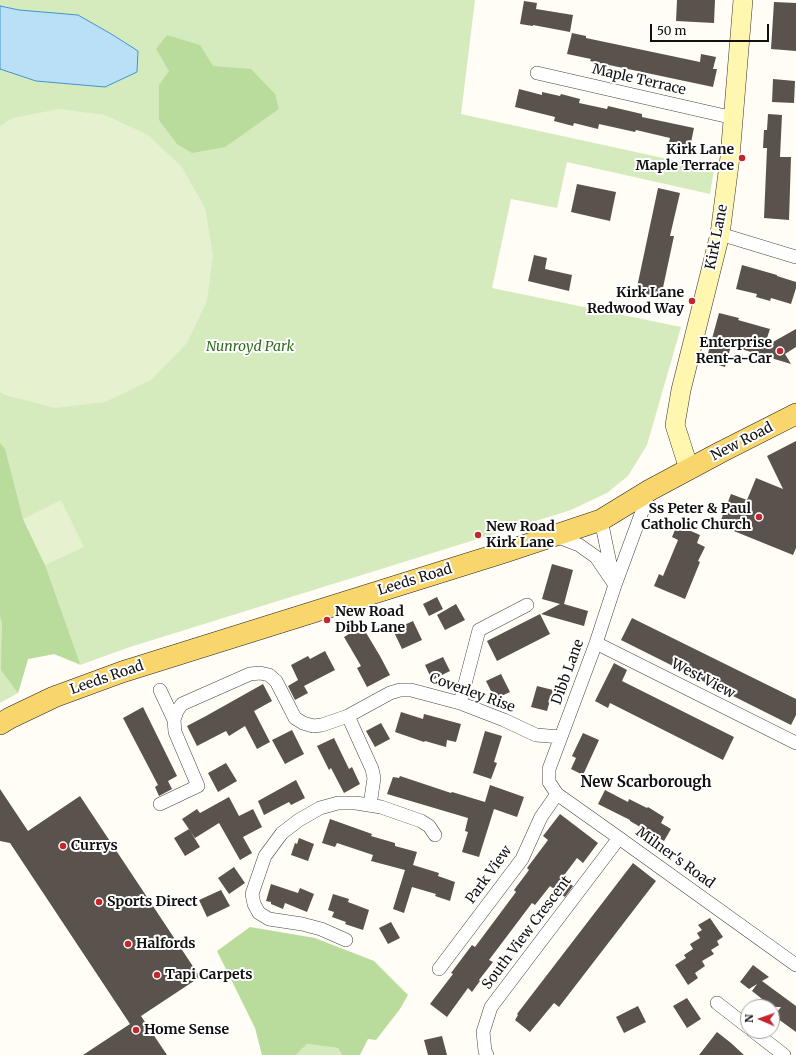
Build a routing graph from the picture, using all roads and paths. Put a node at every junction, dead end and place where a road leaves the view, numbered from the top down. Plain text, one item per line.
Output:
1 (743, 0) edge
2 (537, 73) dead end
3 (734, 118) junction
4 (720, 234) junction
5 (796, 257) edge
6 (796, 414) edge
7 (689, 469) junction
8 (650, 490) junction
9 (601, 520) junction
10 (553, 535) junction
11 (615, 585) junction
12 (527, 605) dead end
13 (596, 643) junction
14 (160, 690) dead end
15 (460, 703) junction
16 (348, 716) junction
17 (174, 720) junction
18 (0, 724) edge
19 (561, 737) junction
20 (796, 743) edge
21 (557, 794) junction
22 (160, 804) dead end
23 (370, 805) junction
24 (435, 835) dead end
25 (620, 838) junction
26 (346, 940) dead end
27 (796, 965) edge
28 (439, 969) dead end
29 (717, 1003) dead end
30 (740, 1021) edge
31 (763, 1039) edge
32 (487, 1055) edge
33 (784, 1055) edge

1 - 3 street, Kirk Lane
2 - 3 street, Maple Terrace
3 - 4 street, Kirk Lane
4 - 5 street
4 - 7 street, Kirk Lane
6 - 7 main road, New Road
7 - 8 main road, Leeds Road
8 - 9 main road, Leeds Road
8 - 11 street, Dibb Lane
9 - 10 main road, Leeds Road
9 - 11 street
10 - 11 street
10 - 18 main road, Leeds Road
11 - 13 street, Dibb Lane
12 - 15 street
13 - 19 street, Dibb Lane
13 - 20 street, West View
14 - 17 street
15 - 16 street, Coverley Rise
15 - 19 street, Coverley Rise
16 - 17 street, Coverley Rise
16 - 23 street
17 - 22 street
19 - 21 street, Dibb Lane
21 - 25 street, Milner's Road
21 - 28 street, Park View
23 - 24 street
23 - 26 street
25 - 27 street, Milner's Road
25 - 32 street, South View Crescent
29 - 30 street
31 - 33 street

